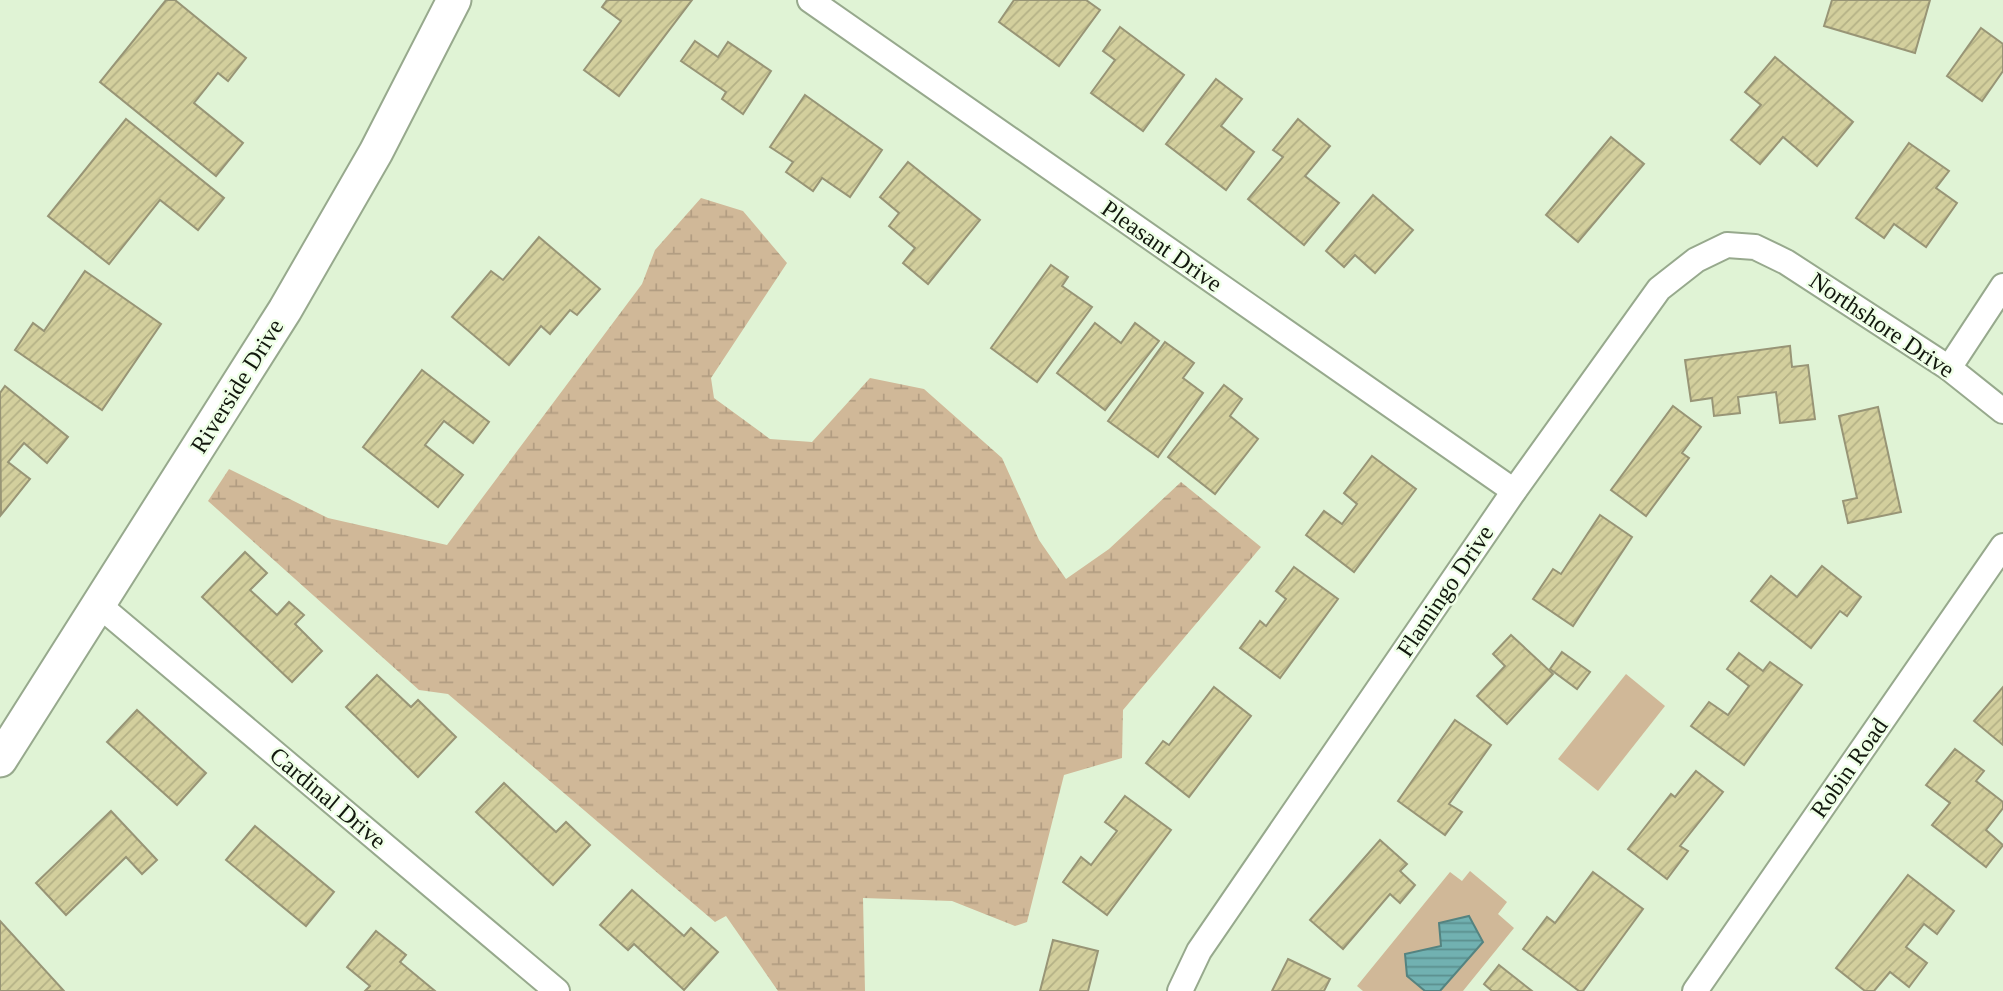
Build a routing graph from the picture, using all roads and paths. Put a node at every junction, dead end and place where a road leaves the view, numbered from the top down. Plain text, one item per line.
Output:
1 (454, 0) edge
2 (810, 0) edge
3 (1755, 247) joint
4 (2003, 286) edge
5 (1949, 368) junction
6 (2003, 411) edge
7 (1514, 491) junction
8 (2003, 546) edge
9 (100, 606) junction
10 (0, 760) edge
11 (556, 991) edge
12 (1180, 991) edge
13 (1695, 991) edge

1 - 9 street, Riverside Drive
2 - 7 street, Pleasant Drive
3 - 5 street, Northshore Drive
3 - 7 street, Flamingo Drive
4 - 5 street
5 - 6 street, Northshore Drive
7 - 12 street, Flamingo Drive
8 - 13 street, Robin Road
9 - 10 street, Riverside Drive
9 - 11 street, Cardinal Drive

